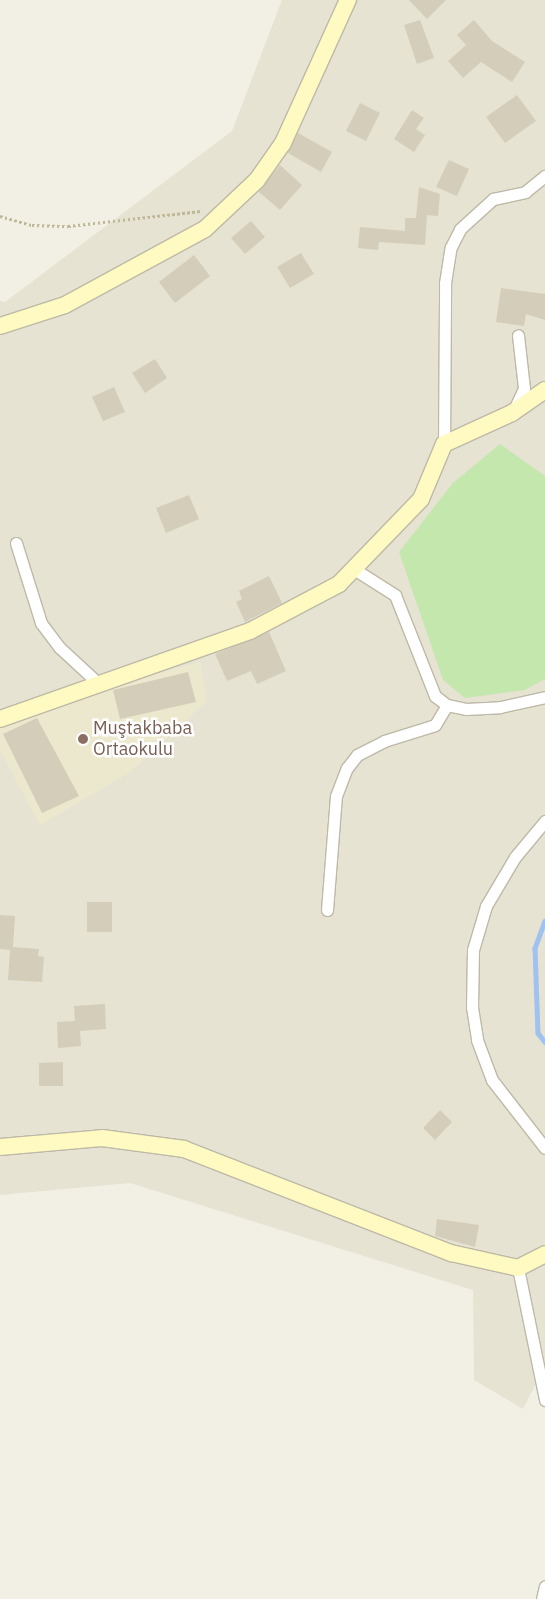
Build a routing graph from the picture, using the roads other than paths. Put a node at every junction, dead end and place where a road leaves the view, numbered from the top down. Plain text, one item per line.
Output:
1 (348, 0) edge
2 (545, 176) edge
3 (0, 326) edge
4 (518, 334) dead end
5 (545, 390) edge
6 (512, 414) junction
7 (444, 444) junction
8 (16, 544) dead end
9 (354, 569) junction
10 (98, 683) junction
11 (545, 697) edge
12 (447, 705) junction
13 (0, 719) edge
14 (545, 821) edge
15 (326, 910) dead end
16 (0, 1147) edge
17 (545, 1148) edge
18 (545, 1254) edge
19 (518, 1268) junction
20 (545, 1400) edge
21 (545, 1586) edge
22 (542, 1599) edge

1 - 3 street
2 - 7 street
4 - 6 street
5 - 6 street
6 - 7 street
7 - 9 street
8 - 10 street
9 - 10 street
9 - 12 street
10 - 13 street
11 - 12 street
12 - 15 street
14 - 17 street
16 - 19 street
18 - 19 street
19 - 20 street
21 - 22 street

